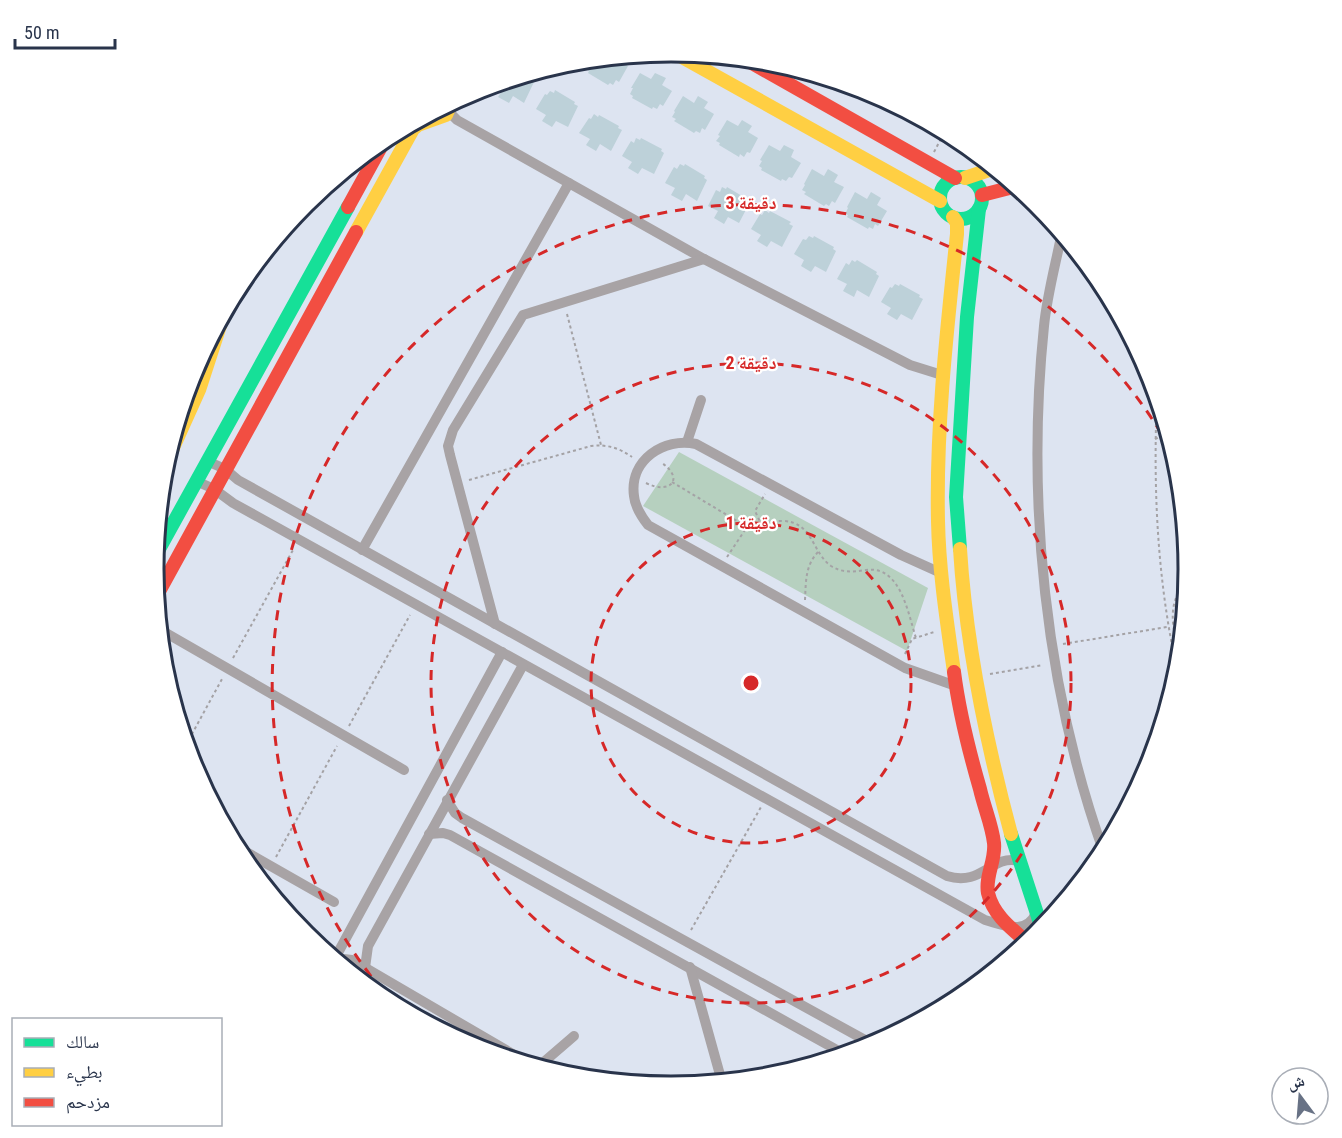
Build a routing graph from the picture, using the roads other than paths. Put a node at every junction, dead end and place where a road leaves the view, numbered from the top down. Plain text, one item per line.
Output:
1 (692, 63) edge
2 (765, 70) edge
3 (452, 111) edge
4 (412, 132) edge
5 (376, 156) edge
6 (986, 171) edge
7 (960, 178) junction
8 (569, 183) junction
9 (1009, 190) edge
10 (940, 201) junction
11 (980, 202) junction
12 (953, 217) junction
13 (1060, 243) edge
14 (704, 259) junction
15 (216, 345) edge
16 (942, 375) junction
17 (701, 400) dead end
18 (190, 408) edge
19 (687, 442) junction
20 (207, 461) junction
21 (225, 469) junction
22 (196, 481) junction
23 (214, 489) junction
24 (165, 538) edge
25 (362, 550) junction
26 (941, 573) junction
27 (164, 581) edge
28 (466, 608) junction
29 (495, 624) junction
30 (455, 627) junction
31 (168, 634) edge
32 (502, 652) junction
33 (523, 664) junction
34 (956, 686) junction
35 (404, 770) dead end
36 (447, 800) junction
37 (429, 834) junction
38 (1100, 841) edge
39 (252, 855) edge
40 (1019, 861) junction
41 (991, 868) junction
42 (334, 902) dead end
43 (1036, 913) junction
44 (1038, 919) edge
45 (1011, 927) junction
46 (1021, 937) edge
47 (338, 953) edge
48 (347, 960) edge
49 (690, 967) junction
50 (365, 969) junction
51 (364, 973) edge
52 (833, 1022) junction
53 (574, 1036) dead end
54 (863, 1039) edge
55 (821, 1041) junction
56 (505, 1049) edge
57 (836, 1049) edge
58 (545, 1060) edge
59 (720, 1074) edge

1 - 10 street
2 - 7 street
3 - 8 street
4 - 21 street
5 - 20 street
6 - 7 street
7 - 10 street
7 - 11 street
8 - 14 street
8 - 25 street
9 - 11 street
10 - 12 street
11 - 12 street
11 - 40 street
12 - 16 street
13 - 38 street
14 - 16 street
14 - 29 street
15 - 18 street
16 - 26 street
17 - 19 street
19 - 26 street
19 - 34 street
20 - 21 street
20 - 22 street
21 - 23 street
21 - 25 street
22 - 23 street
22 - 24 street
23 - 27 street
23 - 30 street
25 - 28 street
26 - 34 street
28 - 29 street
28 - 30 street
29 - 41 street
30 - 32 street
31 - 35 street
32 - 33 street
32 - 47 street
33 - 36 street
33 - 45 street
34 - 41 street
36 - 37 street
36 - 52 street
37 - 49 street
37 - 50 street
39 - 42 street
40 - 41 street
40 - 43 street
41 - 45 street
43 - 44 street
43 - 45 street
45 - 46 street
48 - 50 street
49 - 55 street
49 - 59 street
50 - 51 street
50 - 56 street
52 - 54 street
52 - 55 street
53 - 58 street
55 - 57 street

